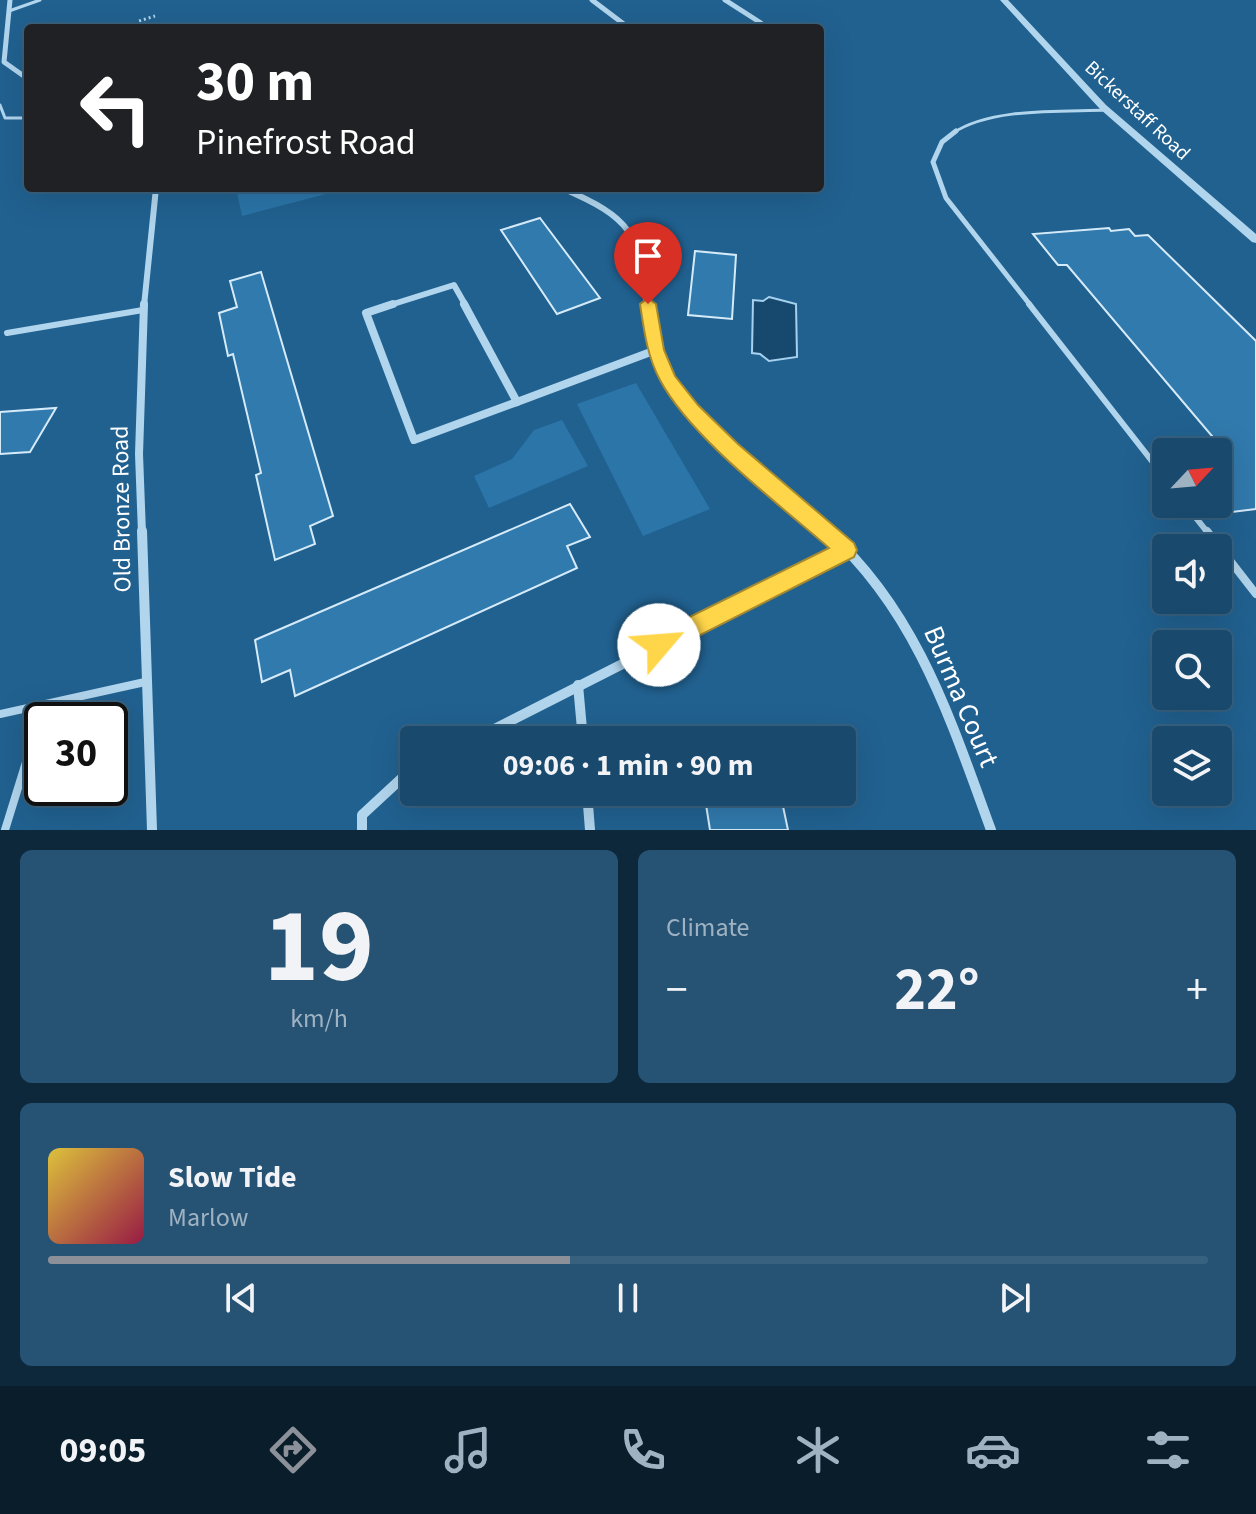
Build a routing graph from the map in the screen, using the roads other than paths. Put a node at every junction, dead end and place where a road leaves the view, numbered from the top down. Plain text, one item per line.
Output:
1 (10, 0) edge
2 (40, 0) edge
3 (592, 0) edge
4 (725, 0) edge
5 (1004, 0) edge
6 (9, 11) junction
7 (624, 24) edge
8 (756, 24) edge
9 (24, 76) edge
10 (0, 105) edge
11 (1108, 110) junction
12 (24, 118) edge
13 (156, 192) edge
14 (574, 192) edge
15 (1256, 240) edge
16 (143, 310) junction
17 (7, 333) dead end
18 (656, 350) junction
19 (517, 402) junction
20 (1152, 461) edge
21 (1196, 518) edge
22 (847, 550) junction
23 (1256, 594) edge
24 (145, 682) junction
25 (578, 685) junction
26 (53, 702) edge
27 (24, 709) edge
28 (0, 714) edge
29 (500, 726) edge
30 (582, 726) edge
31 (24, 769) edge
32 (400, 780) edge
33 (588, 806) edge
34 (5, 830) edge
35 (152, 830) edge
36 (362, 830) edge
37 (590, 830) edge
38 (991, 830) edge

1 - 6 street
2 - 6 lane
3 - 7 street
4 - 8 street
5 - 11 street, Bickerstaff Road
6 - 9 street
10 - 12 lane
11 - 15 street, Bickerstaff Road
11 - 20 lane
13 - 16 street, Old Bronze Road
14 - 18 street, Burma Court
16 - 17 lane
16 - 24 street, Old Bronze Road
18 - 19 street
18 - 22 street, Burma Court
19 - 19 street
21 - 23 lane
22 - 25 street
22 - 38 street, Burma Court
24 - 26 lane
24 - 35 street, Old Bronze Road
25 - 29 street
25 - 30 street
27 - 28 lane
31 - 34 lane
32 - 36 street
33 - 37 street

